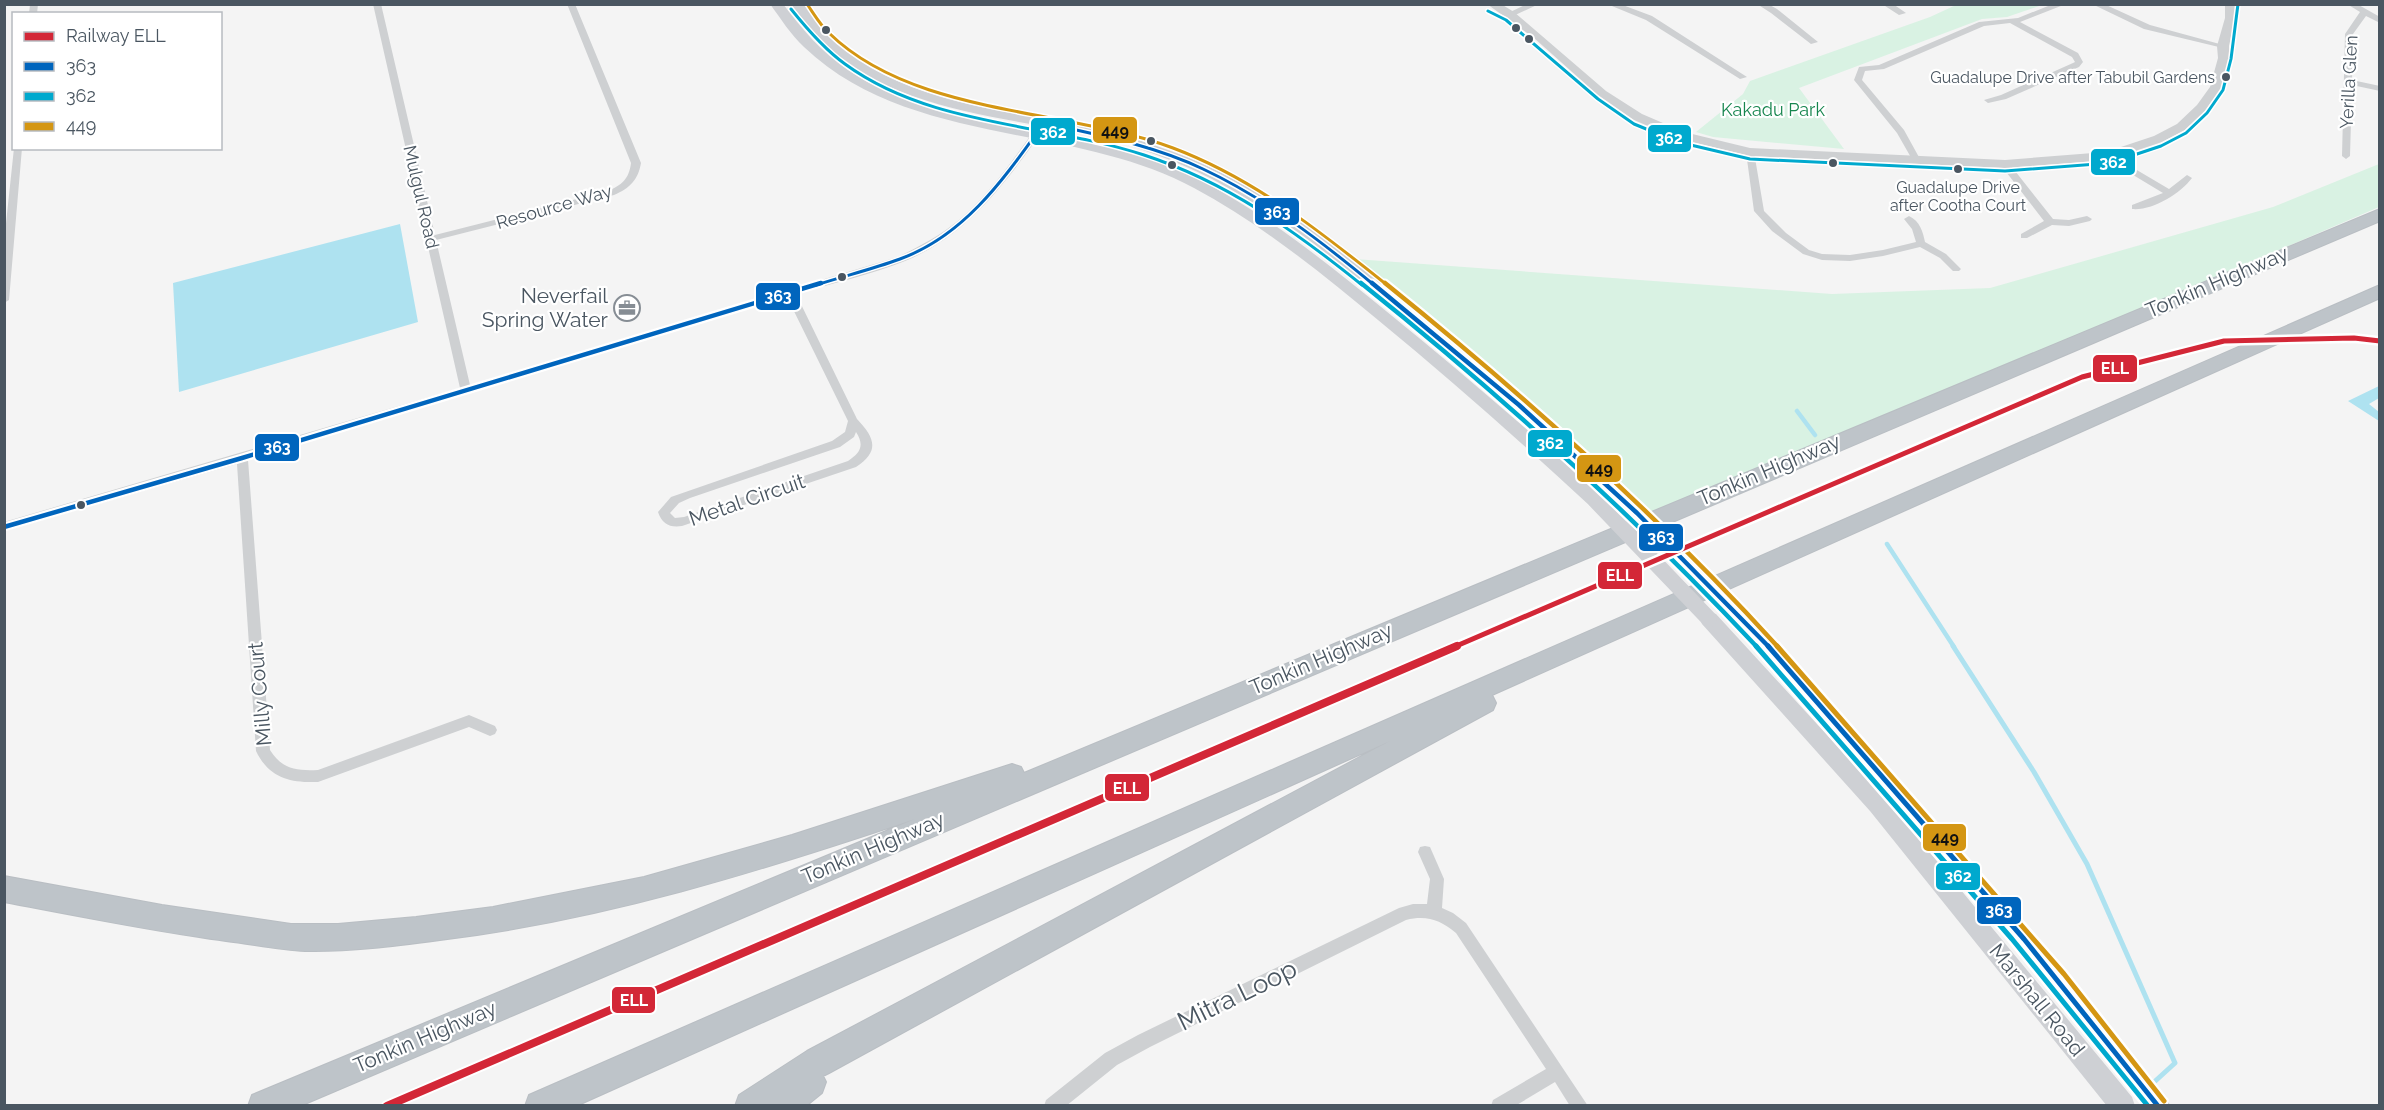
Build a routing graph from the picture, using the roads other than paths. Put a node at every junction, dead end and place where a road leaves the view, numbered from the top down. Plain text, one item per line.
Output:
1 (377, 4) edge
2 (571, 4) edge
3 (776, 4) edge
4 (797, 4) edge
5 (1492, 4) edge
6 (1535, 4) edge
7 (1611, 4) edge
8 (1761, 4) edge
9 (1886, 4) edge
10 (2062, 4) edge
11 (2096, 4) edge
12 (2230, 4) edge
13 (2351, 4) edge
14 (1902, 13) dead end
15 (1510, 14) junction
16 (2363, 14) junction
17 (2012, 21) junction
18 (2379, 21) edge
19 (1814, 42) dead end
20 (2223, 45) junction
21 (1743, 77) dead end
22 (2348, 82) junction
23 (2379, 89) edge
24 (1988, 100) dead end
25 (1040, 129) junction
26 (18, 150) edge
27 (1750, 152) junction
28 (2108, 156) junction
29 (2346, 156) dead end
30 (1916, 159) junction
31 (2005, 164) junction
32 (2187, 178) dead end
33 (2167, 192) junction
34 (2135, 207) dead end
35 (2379, 214) edge
36 (1909, 219) dead end
37 (2087, 219) dead end
38 (2050, 222) junction
39 (7, 230) edge
40 (2024, 236) dead end
41 (430, 239) junction
42 (1921, 244) junction
43 (1956, 269) dead end
44 (2379, 291) edge
45 (790, 293) junction
46 (4, 300) edge
47 (466, 390) junction
48 (853, 421) junction
49 (242, 458) junction
50 (4, 527) edge
51 (1573, 552) junction
52 (1635, 621) junction
53 (490, 730) dead end
54 (1425, 852) dead end
55 (4, 889) edge
56 (1434, 910) junction
57 (940, 997) junction
58 (1557, 1072) junction
59 (262, 1106) edge
60 (540, 1106) edge
61 (750, 1106) edge
62 (781, 1106) edge
63 (1052, 1106) edge
64 (1498, 1106) edge
65 (1580, 1106) edge
66 (2123, 1106) edge
67 (2158, 1106) edge

1 - 41 street, Mulgul Road
2 - 41 street, Resource Way
3 - 25 main road, Marshall Road
4 - 25 main road, Marshall Road
5 - 15 street
6 - 15 street
7 - 21 street
8 - 19 street
9 - 14 street
10 - 17 street
11 - 20 street
12 - 20 street
13 - 16 street
15 - 27 street
16 - 18 street
16 - 22 street, Yerilla Glen
17 - 24 street
17 - 30 street
20 - 28 street
22 - 23 street
22 - 29 street, Yerilla Glen
25 - 45 street
25 - 66 main road, Marshall Road, bridge
25 - 67 main road, Marshall Road, bridge
26 - 39 street
27 - 30 street
27 - 42 street
28 - 31 street
28 - 33 street
30 - 31 street
31 - 38 street
32 - 33 street
33 - 34 street
35 - 51 highway, Tonkin Highway
36 - 42 street
37 - 38 street
38 - 40 street
39 - 46 street
41 - 47 street, Mulgul Road
42 - 43 street
44 - 52 highway
45 - 47 street
45 - 48 street, Metal Circuit
47 - 49 street
48 - 48 street, Metal Circuit
49 - 50 street
49 - 53 street, Milly Court
51 - 55 highway
51 - 59 highway, Tonkin Highway
52 - 57 highway
52 - 60 highway
54 - 56 street
56 - 58 street
56 - 63 street, Mitra Loop
57 - 61 highway
57 - 62 highway
58 - 64 street
58 - 65 street

